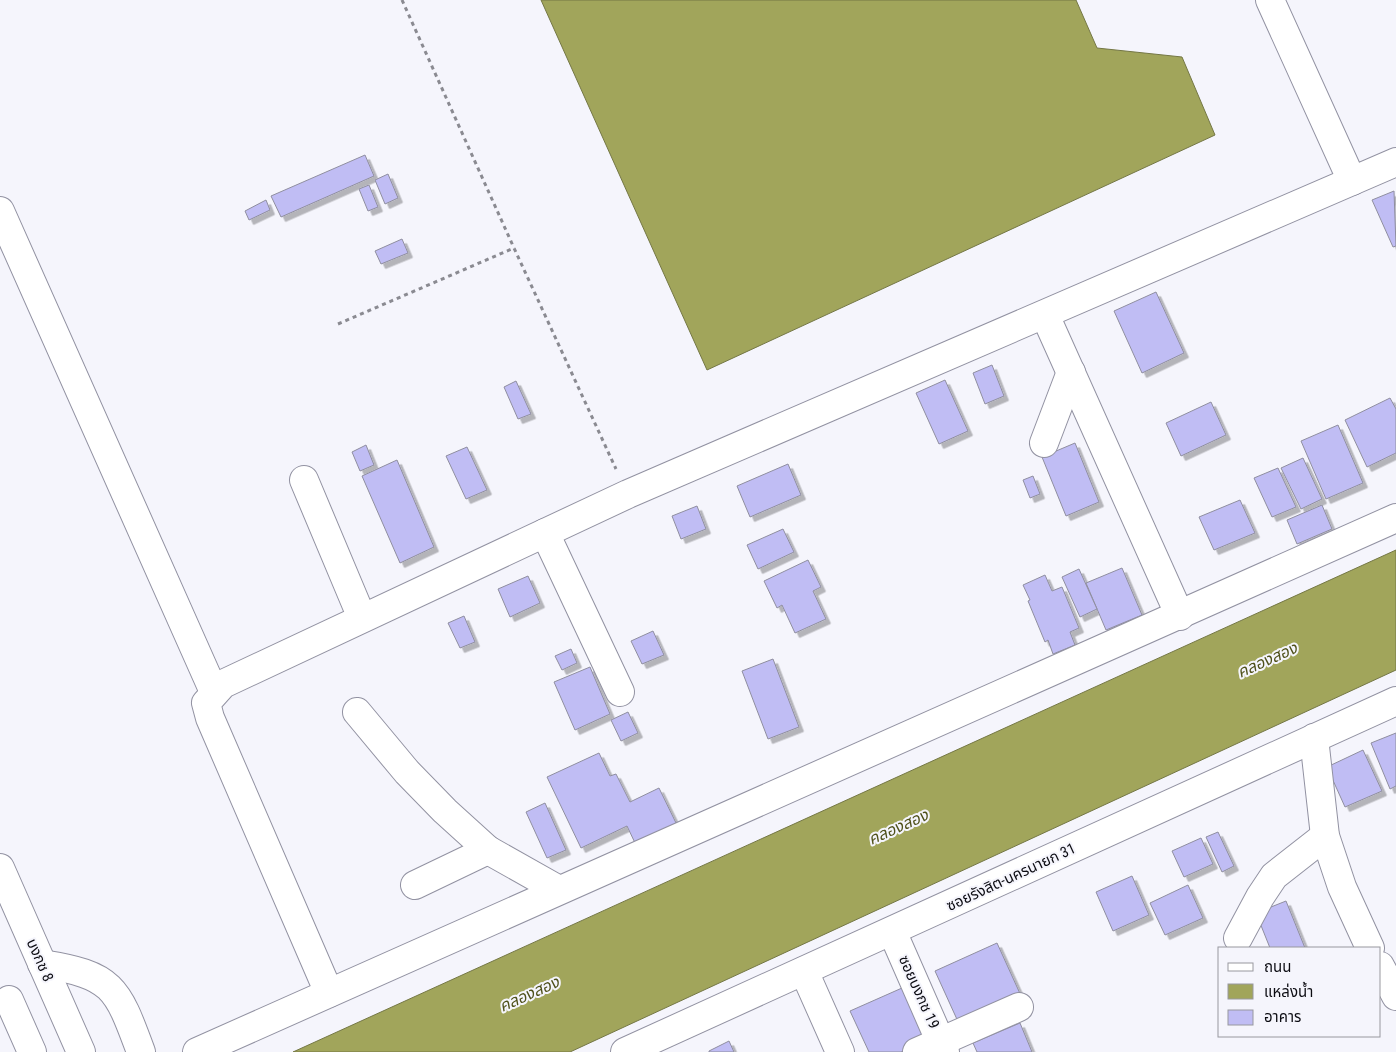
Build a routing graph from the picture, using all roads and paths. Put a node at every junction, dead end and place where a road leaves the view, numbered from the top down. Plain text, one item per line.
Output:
1 (402, 0) edge
2 (1270, 0) edge
3 (1396, 162) edge
4 (1352, 181) junction
5 (0, 211) edge
6 (514, 248) junction
7 (1045, 315) junction
8 (338, 324) dead end
9 (1071, 372) junction
10 (1044, 443) dead end
11 (304, 480) dead end
12 (628, 494) junction
13 (1396, 518) edge
14 (545, 533) junction
15 (1180, 616) junction
16 (362, 618) junction
17 (620, 692) dead end
18 (1396, 701) edge
19 (212, 705) junction
20 (357, 712) dead end
21 (1314, 738) junction
22 (1324, 836) junction
23 (488, 850) junction
24 (0, 868) edge
25 (415, 886) dead end
26 (559, 890) junction
27 (892, 931) junction
28 (1238, 938) dead end
29 (1370, 947) edge
30 (42, 964) junction
31 (1381, 968) edge
32 (804, 971) junction
33 (329, 993) junction
34 (1396, 996) edge
35 (9, 1000) dead end
36 (1019, 1007) dead end
37 (934, 1049) edge
38 (32, 1052) edge
39 (81, 1052) edge
40 (141, 1052) edge
41 (197, 1052) edge
42 (625, 1052) edge
43 (840, 1052) edge

1 - 6 path
2 - 4 street
3 - 4 street
4 - 7 street
5 - 19 street
6 - 8 path
6 - 12 path
7 - 9 street
7 - 12 street
9 - 10 street
9 - 15 street
11 - 16 street
12 - 14 street
13 - 15 street
14 - 16 street
14 - 17 street
15 - 26 street
16 - 19 street
18 - 21 street, ซอยรังสิต-นครนายก 31
19 - 33 street
20 - 23 street
21 - 22 street
21 - 27 street, ซอยรังสิต-นครนายก 31
22 - 28 street
22 - 29 street
23 - 25 street
23 - 26 street
24 - 30 street, บงกช 8
26 - 33 street
27 - 32 street, ซอยรังสิต-นครนายก 31
27 - 37 street, ซอยบงกช 19
30 - 39 street, บงกช 8
30 - 40 street
31 - 34 street
32 - 42 street, ซอยรังสิต-นครนายก 31
32 - 43 street
33 - 41 street
35 - 38 street
36 - 37 street

